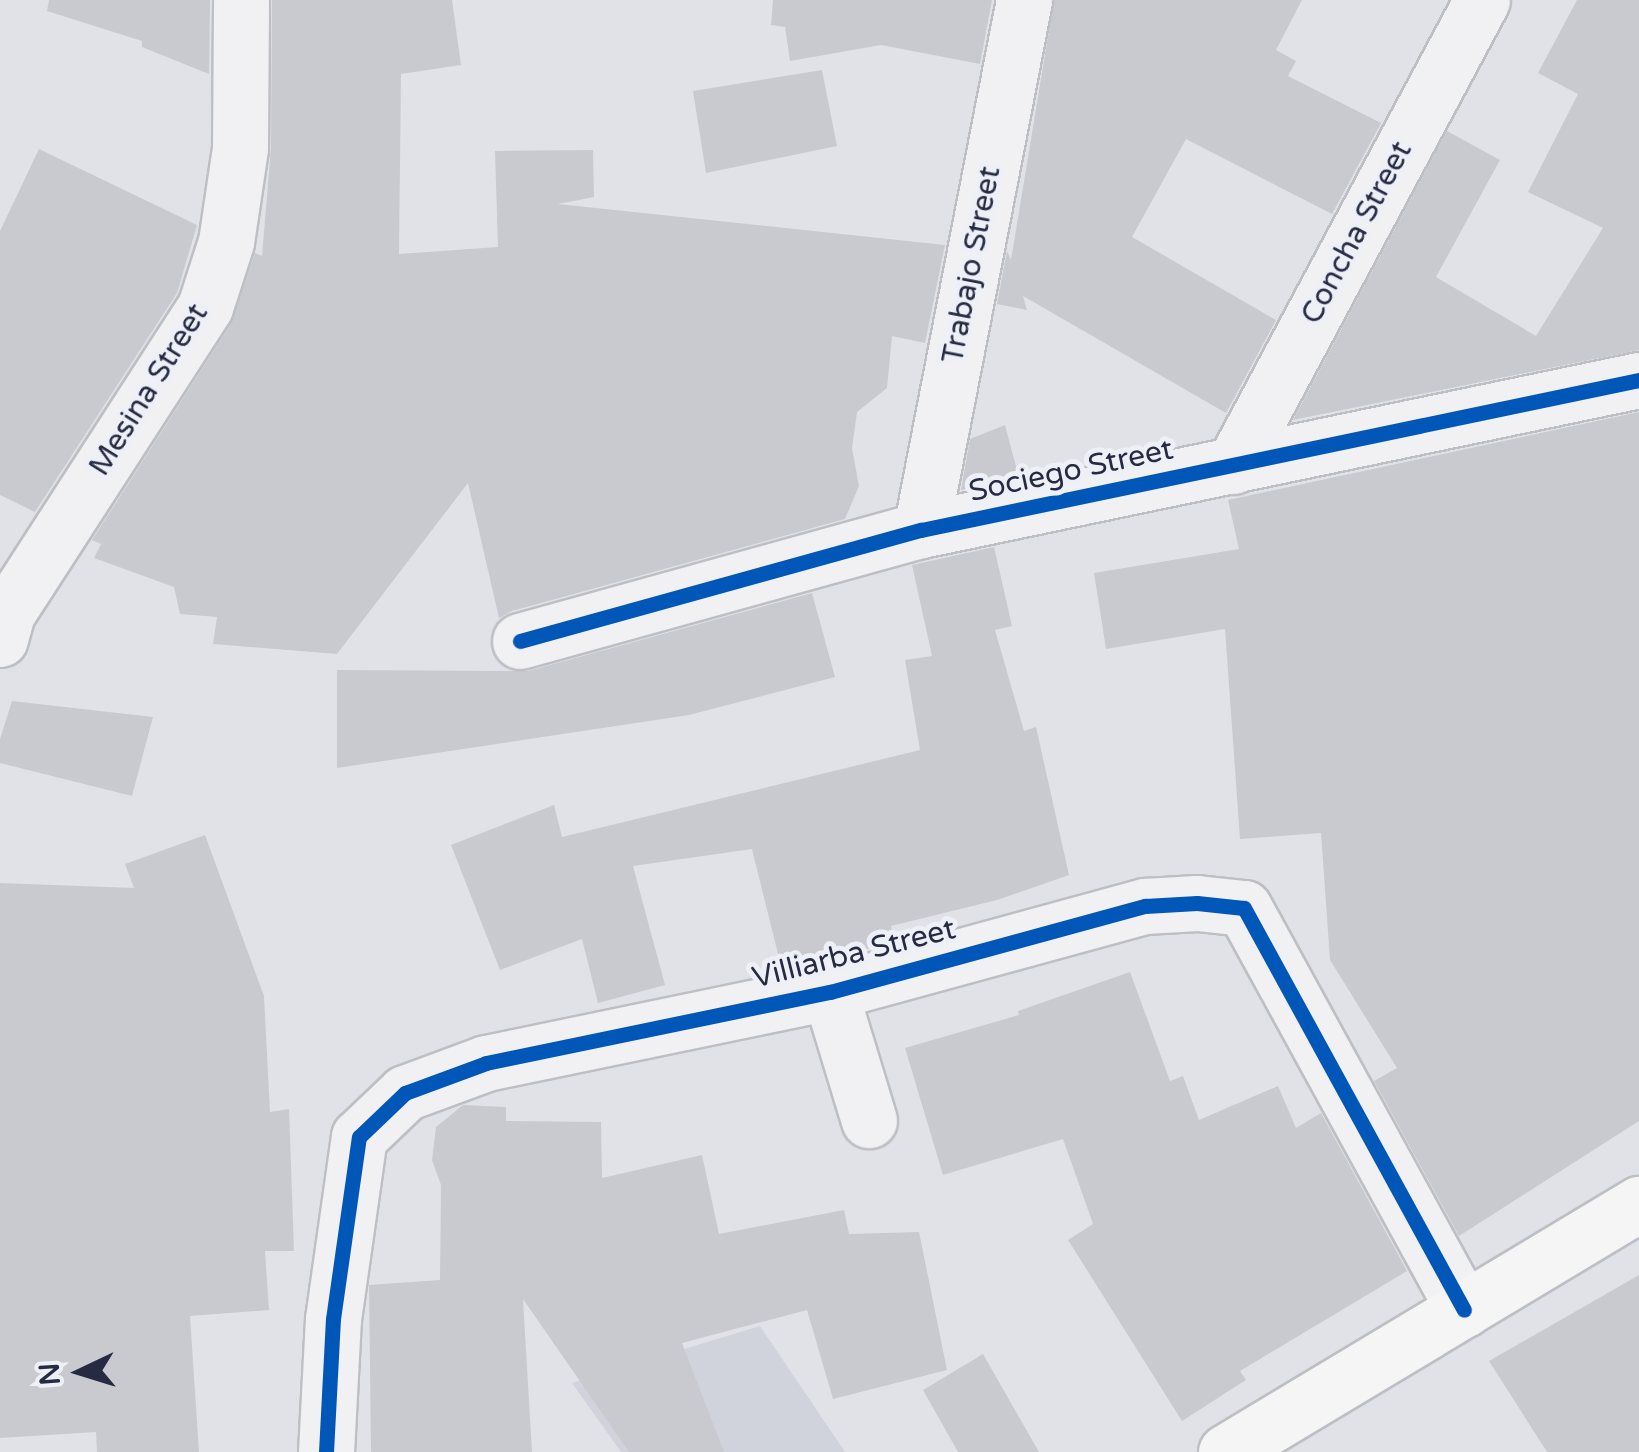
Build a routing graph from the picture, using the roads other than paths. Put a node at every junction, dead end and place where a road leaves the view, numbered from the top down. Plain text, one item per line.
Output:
1 (242, 0) edge
2 (1024, 0) edge
3 (1482, 0) edge
4 (1639, 380) edge
5 (1233, 466) junction
6 (922, 530) junction
7 (0, 639) edge
8 (520, 641) dead end
9 (830, 992) junction
10 (868, 1120) dead end
11 (1639, 1204) edge
12 (1464, 1310) junction
13 (1234, 1450) edge
14 (326, 1452) edge

1 - 7 street, Mesina Street
2 - 6 street, Trabajo Street
3 - 5 street, Concha Street
4 - 5 street, Sociego Street
5 - 6 street, Sociego Street
6 - 8 street, Sociego Street
9 - 10 street
9 - 12 street, Villiarba Street
9 - 14 street, Villiarba Street
11 - 12 main road
12 - 13 main road

